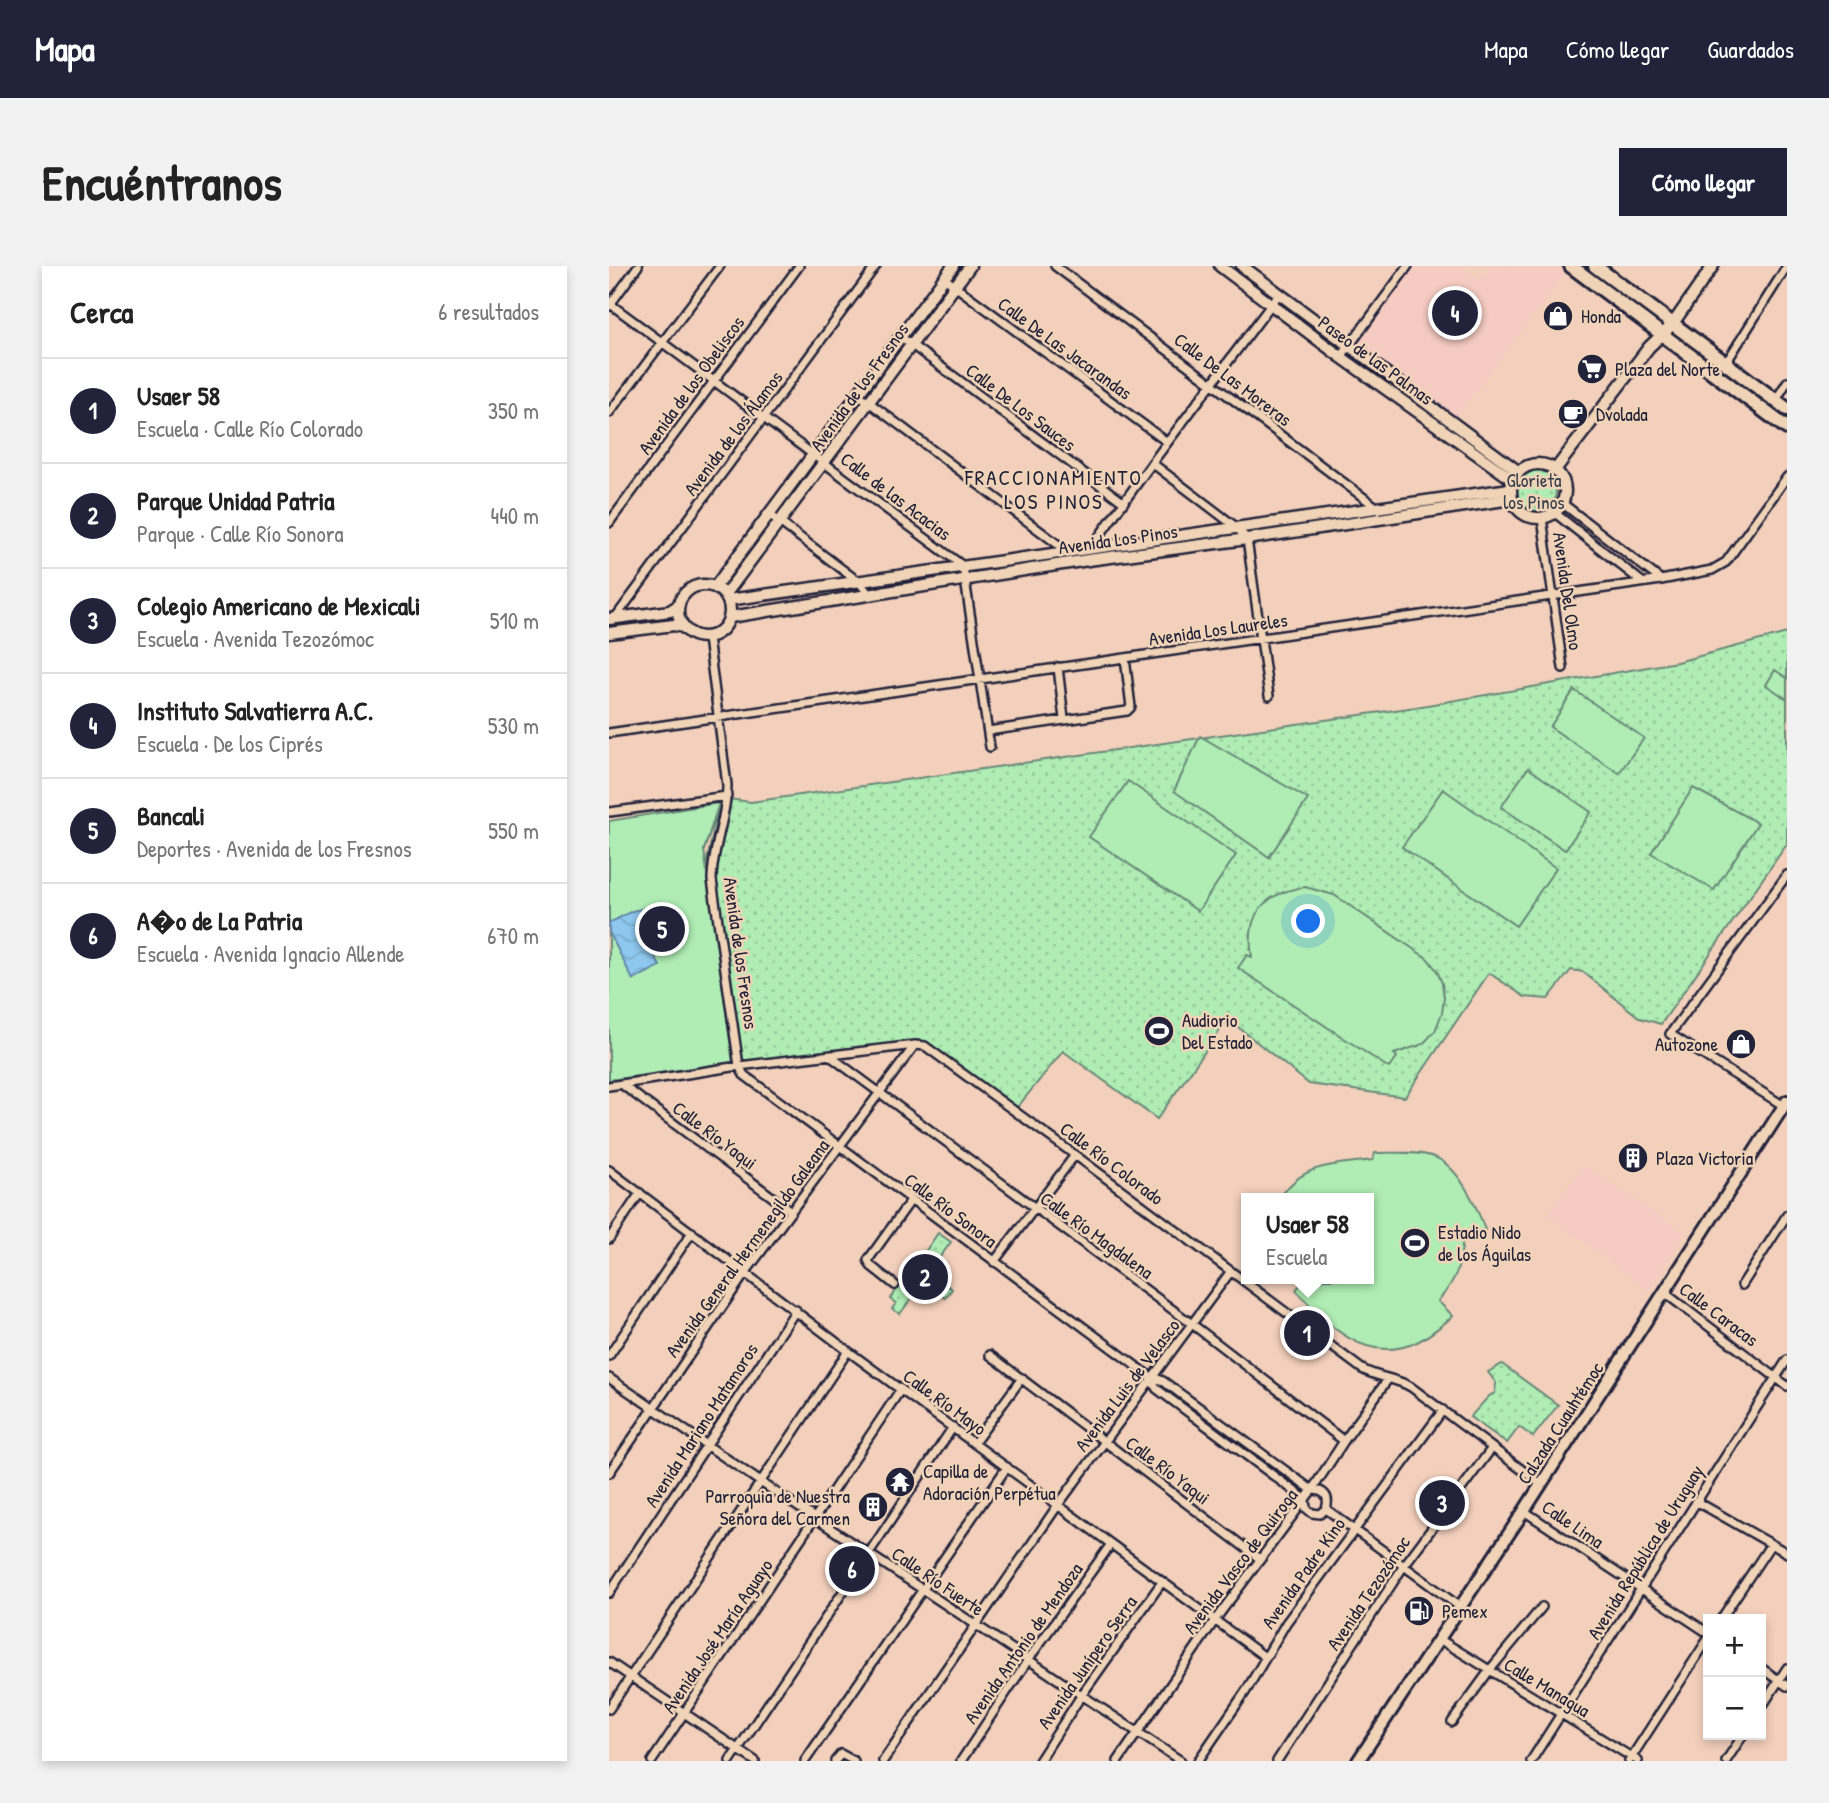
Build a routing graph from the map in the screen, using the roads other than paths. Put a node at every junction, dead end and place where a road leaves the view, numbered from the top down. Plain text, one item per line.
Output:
1 (638, 266) edge
2 (720, 266) edge
3 (799, 266) edge
4 (876, 266) edge
5 (953, 266) edge
6 (970, 266) edge
7 (1055, 266) edge
8 (1220, 266) edge
9 (1242, 266) edge
10 (1408, 266) edge
11 (1571, 266) edge
12 (1595, 266) edge
13 (1713, 266) edge
14 (1787, 266) edge
15 (944, 278) junction
16 (955, 286) junction
17 (1279, 294) junction
18 (609, 304) edge
19 (1271, 304) junction
20 (1672, 325) junction
21 (1663, 335) junction
22 (901, 337) junction
23 (662, 343) junction
24 (912, 345) junction
25 (1349, 347) junction
26 (1341, 357) junction
27 (1726, 363) junction
28 (715, 381) junction
29 (1212, 382) junction
30 (1787, 382) edge
31 (858, 394) junction
32 (1776, 400) junction
33 (870, 402) junction
34 (1787, 409) edge
35 (609, 414) edge
36 (764, 418) junction
37 (1787, 428) edge
38 (1167, 442) junction
39 (814, 454) junction
40 (825, 463) junction
41 (1152, 463) junction
42 (1555, 470) junction
43 (1787, 477) edge
44 (1513, 485) junction
45 (1123, 502) junction
46 (1562, 503) junction
47 (1379, 509) junction
48 (1555, 513) junction
49 (769, 514) junction
50 (1391, 518) junction
51 (1542, 518) junction
52 (609, 523) edge
53 (780, 523) junction
54 (1236, 527) junction
55 (1247, 539) junction
56 (1089, 554) junction
57 (1070, 558) junction
58 (963, 566) junction
59 (965, 580) junction
60 (1661, 580) junction
61 (859, 582) junction
62 (1642, 582) junction
63 (715, 587) junction
64 (869, 594) junction
65 (1553, 595) junction
66 (727, 598) junction
67 (678, 605) junction
68 (730, 617) junction
69 (612, 618) edge
70 (683, 627) junction
71 (609, 633) edge
72 (708, 638) junction
73 (1260, 638) junction
74 (1125, 658) junction
75 (1058, 667) junction
76 (1563, 668) dead end
77 (980, 679) junction
78 (1269, 696) dead end
79 (719, 717) junction
80 (1064, 719) junction
81 (988, 731) junction
82 (609, 733) edge
83 (990, 747) dead end
84 (727, 796) junction
85 (610, 812) edge
86 (1787, 875) edge
87 (915, 1045) junction
88 (830, 1056) junction
89 (739, 1066) junction
90 (621, 1084) junction
91 (609, 1086) edge
92 (879, 1094) junction
93 (1785, 1104) edge
94 (839, 1147) junction
95 (1075, 1155) junction
96 (609, 1170) edge
97 (640, 1193) junction
98 (911, 1200) junction
99 (1034, 1209) junction
100 (791, 1211) junction
101 (1787, 1215) edge
102 (692, 1232) junction
103 (609, 1239) edge
104 (994, 1262) junction
105 (1231, 1271) junction
106 (745, 1272) junction
107 (1241, 1278) edge
108 (1248, 1284) edge
109 (1742, 1285) dead end
110 (895, 1286) dead end
111 (1665, 1293) junction
112 (796, 1310) junction
113 (1192, 1324) junction
114 (848, 1351) junction
115 (990, 1355) dead end
116 (609, 1356) edge
117 (1787, 1360) edge
118 (1151, 1377) junction
119 (1775, 1377) junction
120 (609, 1378) edge
121 (1022, 1378) junction
122 (1388, 1379) junction
123 (1787, 1386) edge
124 (901, 1390) junction
125 (653, 1408) junction
126 (1443, 1410) junction
127 (953, 1427) junction
128 (1344, 1441) junction
129 (1104, 1442) junction
130 (974, 1443) junction
131 (707, 1445) junction
132 (1492, 1448) junction
133 (1007, 1467) junction
134 (609, 1474) edge
135 (759, 1481) junction
136 (1541, 1484) junction
137 (1312, 1490) junction
138 (1305, 1499) junction
139 (1696, 1501) junction
140 (1058, 1505) junction
141 (1327, 1509) junction
142 (1524, 1510) junction
143 (815, 1517) junction
144 (1353, 1529) junction
145 (1111, 1544) junction
146 (1771, 1544) junction
147 (869, 1553) junction
148 (1787, 1553) edge
149 (1260, 1559) junction
150 (1403, 1567) junction
151 (1162, 1582) junction
152 (1640, 1588) junction
153 (923, 1589) junction
154 (609, 1593) edge
155 (1460, 1607) junction
156 (1542, 1607) dead end
157 (1724, 1614) edge
158 (1215, 1620) junction
159 (976, 1625) junction
160 (1703, 1630) edge
161 (1439, 1639) junction
162 (1703, 1647) edge
163 (1265, 1657) junction
164 (1028, 1660) junction
165 (609, 1662) edge
166 (1787, 1668) edge
167 (1489, 1671) junction
168 (1766, 1671) edge
169 (631, 1677) junction
170 (1779, 1680) junction
171 (1787, 1686) edge
172 (1081, 1696) junction
173 (1766, 1700) edge
174 (609, 1709) edge
175 (684, 1712) junction
176 (1563, 1714) junction
177 (1452, 1722) dead end
178 (1137, 1732) junction
179 (1740, 1740) edge
180 (738, 1749) junction
181 (1633, 1760) edge
182 (652, 1761) edge
183 (730, 1761) edge
184 (755, 1761) edge
185 (805, 1761) edge
186 (835, 1761) edge
187 (853, 1761) edge
188 (883, 1761) edge
189 (961, 1761) edge
190 (1039, 1761) edge
191 (1118, 1761) edge
192 (1181, 1761) edge
193 (1198, 1761) edge
194 (1277, 1761) edge
195 (1358, 1761) edge
196 (1531, 1761) edge
197 (1726, 1761) edge

1 - 18 street
2 - 23 street
3 - 28 street, Avenida de los Obeliscos
4 - 36 street, Avenida de los Álamos
5 - 15 street, Avenida de los Fresnos
6 - 16 street, Avenida de los Fresnos
7 - 29 street, Calle De Las Moreras
8 - 19 street, Paseo de las Palmas
9 - 17 street, Paseo de las Palmas
10 - 25 street
11 - 21 main road
12 - 20 main road
13 - 20 street
14 - 27 street
15 - 16 street, Calle De Las Jacarandas
15 - 22 street, Avenida de los Fresnos
16 - 24 street, Avenida de los Fresnos
16 - 38 street, Calle De Las Jacarandas
17 - 19 street
17 - 25 street, Paseo de las Palmas
18 - 23 street, Calle de las Acacias
19 - 26 street, Paseo de las Palmas
19 - 29 street
20 - 21 street
20 - 27 main road
21 - 37 main road
21 - 42 street
22 - 24 street, Calle De Los Sauces
22 - 31 street, Avenida de los Fresnos
23 - 28 street, Calle de las Acacias
23 - 35 street
24 - 33 street, Avenida de los Fresnos
24 - 45 street, Calle De Los Sauces
25 - 26 street
25 - 44 street, Paseo de las Palmas
26 - 44 street, Paseo de las Palmas
27 - 32 main road
28 - 36 street, Calle de las Acacias
28 - 52 street, Avenida de los Obeliscos
29 - 38 street
29 - 47 street, Calle De Las Moreras
30 - 32 street
31 - 33 street
31 - 39 street, Avenida de los Fresnos
32 - 34 main road
33 - 40 street, Avenida de los Fresnos
33 - 57 street
36 - 39 street, Calle de las Acacias
36 - 69 street, Avenida de los Álamos
38 - 41 street
39 - 40 street, Calle de las Acacias
39 - 49 street, Avenida de los Fresnos
40 - 53 street, Avenida de los Fresnos
40 - 58 street, Calle de las Acacias
41 - 45 street
41 - 54 street
42 - 44 street
42 - 46 street
43 - 60 street, Avenida Los Laureles
44 - 47 street, Avenida Los Pinos
44 - 50 street, Avenida Los Pinos
44 - 51 street
45 - 56 street
46 - 48 street
46 - 60 street
47 - 50 street, Calle De Las Moreras
47 - 54 street, Avenida Los Pinos
48 - 51 street
48 - 62 street
49 - 53 street
49 - 63 street, Avenida de los Fresnos
50 - 55 street, Avenida Los Pinos
51 - 65 street, Avenida Del Olmo
53 - 61 street
53 - 66 street, Avenida de los Fresnos
54 - 55 street
54 - 56 street, Avenida Los Pinos
55 - 56 street, Avenida Los Pinos
55 - 73 street
56 - 57 street, Avenida Los Pinos
57 - 58 street, Avenida Los Pinos
57 - 59 street, Avenida Los Pinos
58 - 59 street
58 - 61 street, Avenida Los Pinos
59 - 64 street, Avenida Los Pinos
59 - 77 street
60 - 62 street, Avenida Los Laureles
61 - 64 street
61 - 66 street, Avenida Los Pinos
62 - 65 street, Avenida Los Laureles
63 - 66 street
63 - 67 street
64 - 68 street, Avenida Los Pinos
65 - 73 street, Avenida Los Laureles
65 - 76 street, Avenida Del Olmo
66 - 68 street
67 - 69 street
67 - 70 street
68 - 72 street
70 - 71 street
70 - 72 street
72 - 79 street, Avenida de los Fresnos
73 - 74 street, Avenida Los Laureles
73 - 78 street
74 - 75 street, Avenida Los Laureles
74 - 80 street
75 - 77 street, Avenida Los Laureles
75 - 80 street
77 - 79 street, Avenida Los Laureles
77 - 81 street
79 - 82 street, Avenida Los Laureles
79 - 84 street, Avenida de los Fresnos
80 - 81 street
81 - 83 street
84 - 85 street
84 - 89 street, Avenida de los Fresnos
86 - 93 street
87 - 88 street
87 - 92 street, Avenida General Hermenegildo Galeana
87 - 95 street, Calle Río Colorado
88 - 89 street
88 - 92 street, Calle Río Magdalena
89 - 90 street
89 - 94 street, Calle Río Sonora
90 - 91 street
90 - 100 street, Calle Río Yaqui
92 - 94 street, Avenida General Hermenegildo Galeana
92 - 99 street, Calle Río Magdalena
93 - 111 main road, Calzada Cuauhtémoc
94 - 98 street, Calle Río Sonora
94 - 100 street, Avenida General Hermenegildo Galeana
95 - 99 street
95 - 105 street, Calle Río Colorado
96 - 97 street, Calle Río Mayo
97 - 102 street, Calle Río Mayo
97 - 103 street
98 - 104 street, Calle Río Sonora
98 - 110 street
99 - 104 street
99 - 113 street, Calle Río Magdalena
100 - 106 street, Avenida General Hermenegildo Galeana
101 - 109 street
102 - 106 street, Calle Río Mayo
102 - 116 street
104 - 118 street, Calle Río Sonora
105 - 107 street, Calle Río Colorado
105 - 113 street, Avenida Luis de Velasco
106 - 112 street, Calle Río Mayo
106 - 125 street, Avenida General Hermenegildo Galeana
108 - 122 street, Calle Río Colorado
111 - 119 street, Calle Caracas
111 - 136 main road, Calzada Cuauhtémoc
112 - 114 street, Calle Río Mayo
112 - 131 street, Avenida Mariano Matamoros
113 - 118 street, Avenida Luis de Velasco
113 - 128 street, Calle Río Magdalena
114 - 124 street, Calle Río Mayo
114 - 135 street
115 - 121 street, Calle Río Yaqui
117 - 119 street, Avenida República de Uruguay
118 - 129 street, Avenida Luis de Velasco
118 - 137 street, Calle Río Sonora
118 - 138 street, Calle Río Sonora
119 - 123 street, Calle Caracas
119 - 139 street, Avenida República de Uruguay
120 - 125 street, Calle Río Fuerte
121 - 129 street, Calle Río Yaqui
121 - 130 street
122 - 126 street, Calle Río Colorado
122 - 128 street, Avenida Vasco de Quiroga
124 - 127 street, Calle Río Mayo
124 - 143 street, Avenida José María Aguayo
125 - 131 street, Calle Río Fuerte
125 - 134 street, Avenida General Hermenegildo Galeana
126 - 132 street, Calle Río Colorado
126 - 144 street, Avenida Padre Kino
127 - 130 street, Calle Río Mayo
127 - 147 street
128 - 137 street, Avenida Vasco de Quiroga
129 - 140 street, Avenida Luis de Velasco
129 - 149 street, Calle Río Yaqui
130 - 133 street, Calle Río Mayo
131 - 135 street, Calle Río Fuerte
131 - 154 street, Avenida Mariano Matamoros
132 - 136 street, Calle Río Colorado
132 - 150 street, Avenida Tezozómoc
133 - 140 street, Calle Río Mayo
133 - 153 street
135 - 143 street, Calle Río Fuerte
135 - 169 street
136 - 142 main road, Calzada Cuauhtémoc
137 - 138 street, Avenida Vasco de Quiroga
137 - 141 street, Calle Río Sonora
138 - 141 street, Calle Río Sonora
138 - 149 street, Avenida Vasco de Quiroga
139 - 146 street
139 - 152 street, Avenida República de Uruguay
140 - 145 street, Calle Río Mayo
140 - 159 street, Avenida Luis de Velasco
141 - 144 street, Calle Río Sonora
142 - 152 street, Calle Lima
142 - 155 main road, Calzada Cuauhtémoc
143 - 147 street, Calle Río Fuerte
143 - 175 street, Avenida José María Aguayo
144 - 150 street, Calle Río Sonora
144 - 163 street, Avenida Padre Kino
145 - 151 street, Calle Río Mayo
145 - 164 street, Avenida Antonio de Mendoza
146 - 148 street
146 - 157 street
147 - 153 street, Calle Río Fuerte
147 - 180 street
149 - 158 street, Avenida Vasco de Quiroga
150 - 155 street, Calle Río Sonora
150 - 194 street, Avenida Tezozómoc
151 - 158 street, Calle Río Mayo
151 - 172 street, Avenida Junípero Serra
152 - 160 street, Calle Lima
152 - 176 street, Avenida República de Uruguay
153 - 159 street, Calle Río Fuerte
153 - 185 street
155 - 161 main road, Calzada Cuauhtémoc
156 - 167 street
158 - 163 street, Calle Río Mayo
158 - 178 street, Avenida Vasco de Quiroga
159 - 164 street, Calle Río Fuerte
159 - 188 street, Avenida Luis de Velasco
161 - 167 street, Calle Managua
161 - 195 main road, Calzada Cuauhtémoc
162 - 181 street
163 - 193 street, Avenida Padre Kino
164 - 172 street, Calle Río Fuerte
164 - 189 street, Avenida Antonio de Mendoza
165 - 169 street
166 - 170 street
167 - 176 street, Calle Managua
167 - 177 street
168 - 170 street
169 - 174 street
169 - 175 street
170 - 171 street
170 - 173 street
172 - 178 street, Calle Río Fuerte
172 - 190 street, Avenida Junípero Serra
175 - 180 street
175 - 182 street, Avenida José María Aguayo
176 - 181 street, Calle Managua
176 - 196 street, Avenida República de Uruguay
178 - 191 street, Avenida Vasco de Quiroga
178 - 192 street, Calle Río Fuerte
179 - 197 street
180 - 183 street
180 - 184 street
186 - 187 street

